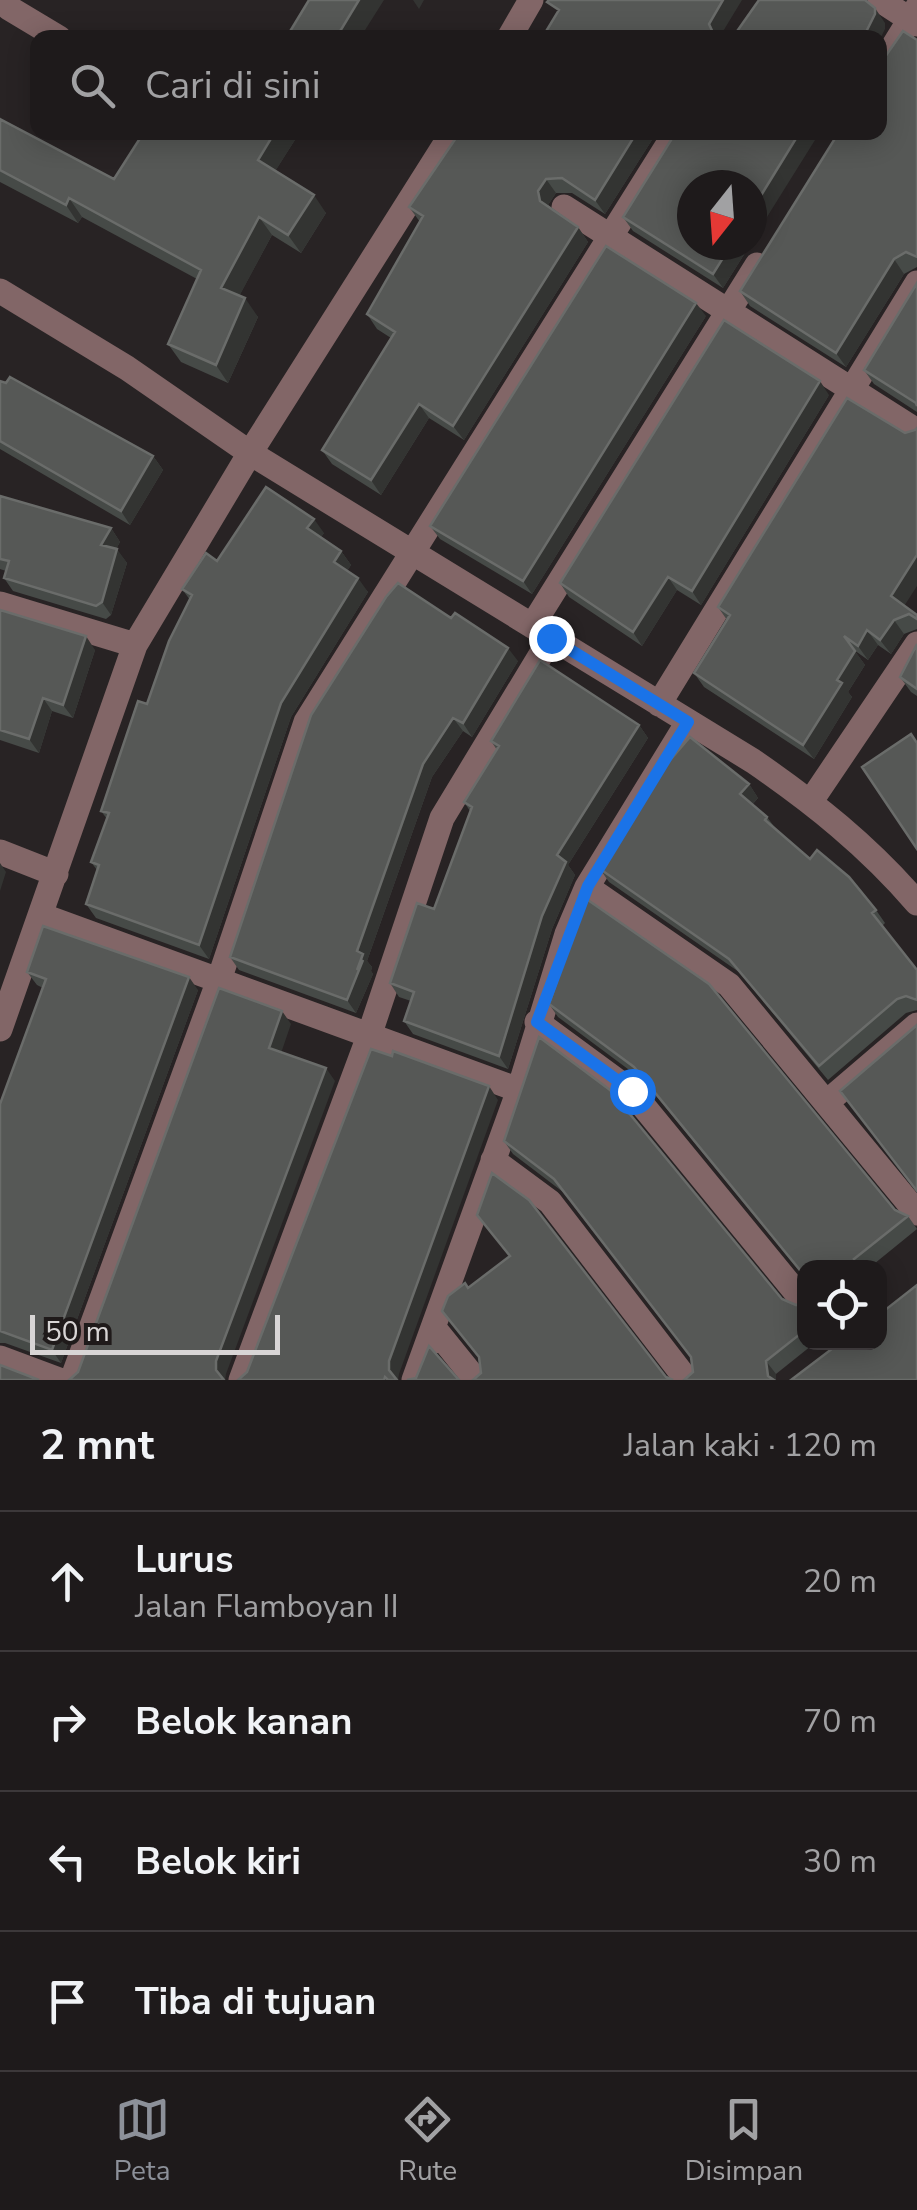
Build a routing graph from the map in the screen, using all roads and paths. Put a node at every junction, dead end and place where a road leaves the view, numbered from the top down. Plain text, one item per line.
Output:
1 (530, 0) edge
2 (880, 0) edge
3 (8, 11) edge
4 (915, 17) edge
5 (44, 30) edge
6 (513, 30) edge
7 (887, 58) edge
8 (449, 140) edge
9 (671, 140) edge
10 (564, 207) dead end
11 (610, 238) junction
12 (768, 247) edge
13 (917, 283) edge
14 (0, 291) edge
15 (728, 312) junction
16 (851, 388) junction
17 (917, 431) edge
18 (250, 453) junction
19 (411, 552) junction
20 (0, 604) edge
21 (541, 632) junction
22 (917, 644) edge
23 (135, 645) junction
24 (659, 704) junction
25 (688, 722) junction
26 (811, 801) junction
27 (0, 852) edge
28 (56, 874) junction
29 (588, 886) junction
30 (917, 903) edge
31 (43, 916) junction
32 (218, 980) junction
33 (537, 1022) junction
34 (917, 1025) edge
35 (0, 1029) edge
36 (369, 1036) junction
37 (519, 1090) junction
38 (826, 1102) junction
39 (493, 1160) junction
40 (917, 1214) edge
41 (797, 1293) edge
42 (434, 1328) junction
43 (0, 1358) edge
44 (59, 1380) edge
45 (72, 1380) edge
46 (242, 1380) edge
47 (414, 1380) edge
48 (476, 1380) edge
49 (687, 1380) edge

1 - 6 street
2 - 4 street
3 - 5 street
4 - 7 street
8 - 18 street
9 - 11 street
10 - 11 street
11 - 15 street
11 - 19 street
12 - 15 street
13 - 16 street
14 - 18 street
15 - 16 street
15 - 21 street
16 - 17 street
16 - 24 street
18 - 19 street
18 - 23 street
19 - 21 street
19 - 32 street
20 - 23 street
21 - 24 street
21 - 36 street
22 - 26 street
23 - 28 street
24 - 25 street
25 - 26 street
25 - 29 street
26 - 30 street
27 - 28 street
28 - 31 street
29 - 33 street
29 - 38 street
31 - 32 street
31 - 35 street
32 - 36 street
32 - 45 street
33 - 37 street
33 - 41 street
34 - 38 street
36 - 37 street
36 - 46 street
37 - 39 street
38 - 40 street
39 - 42 street
39 - 49 street
42 - 47 street
42 - 48 street
43 - 44 street

